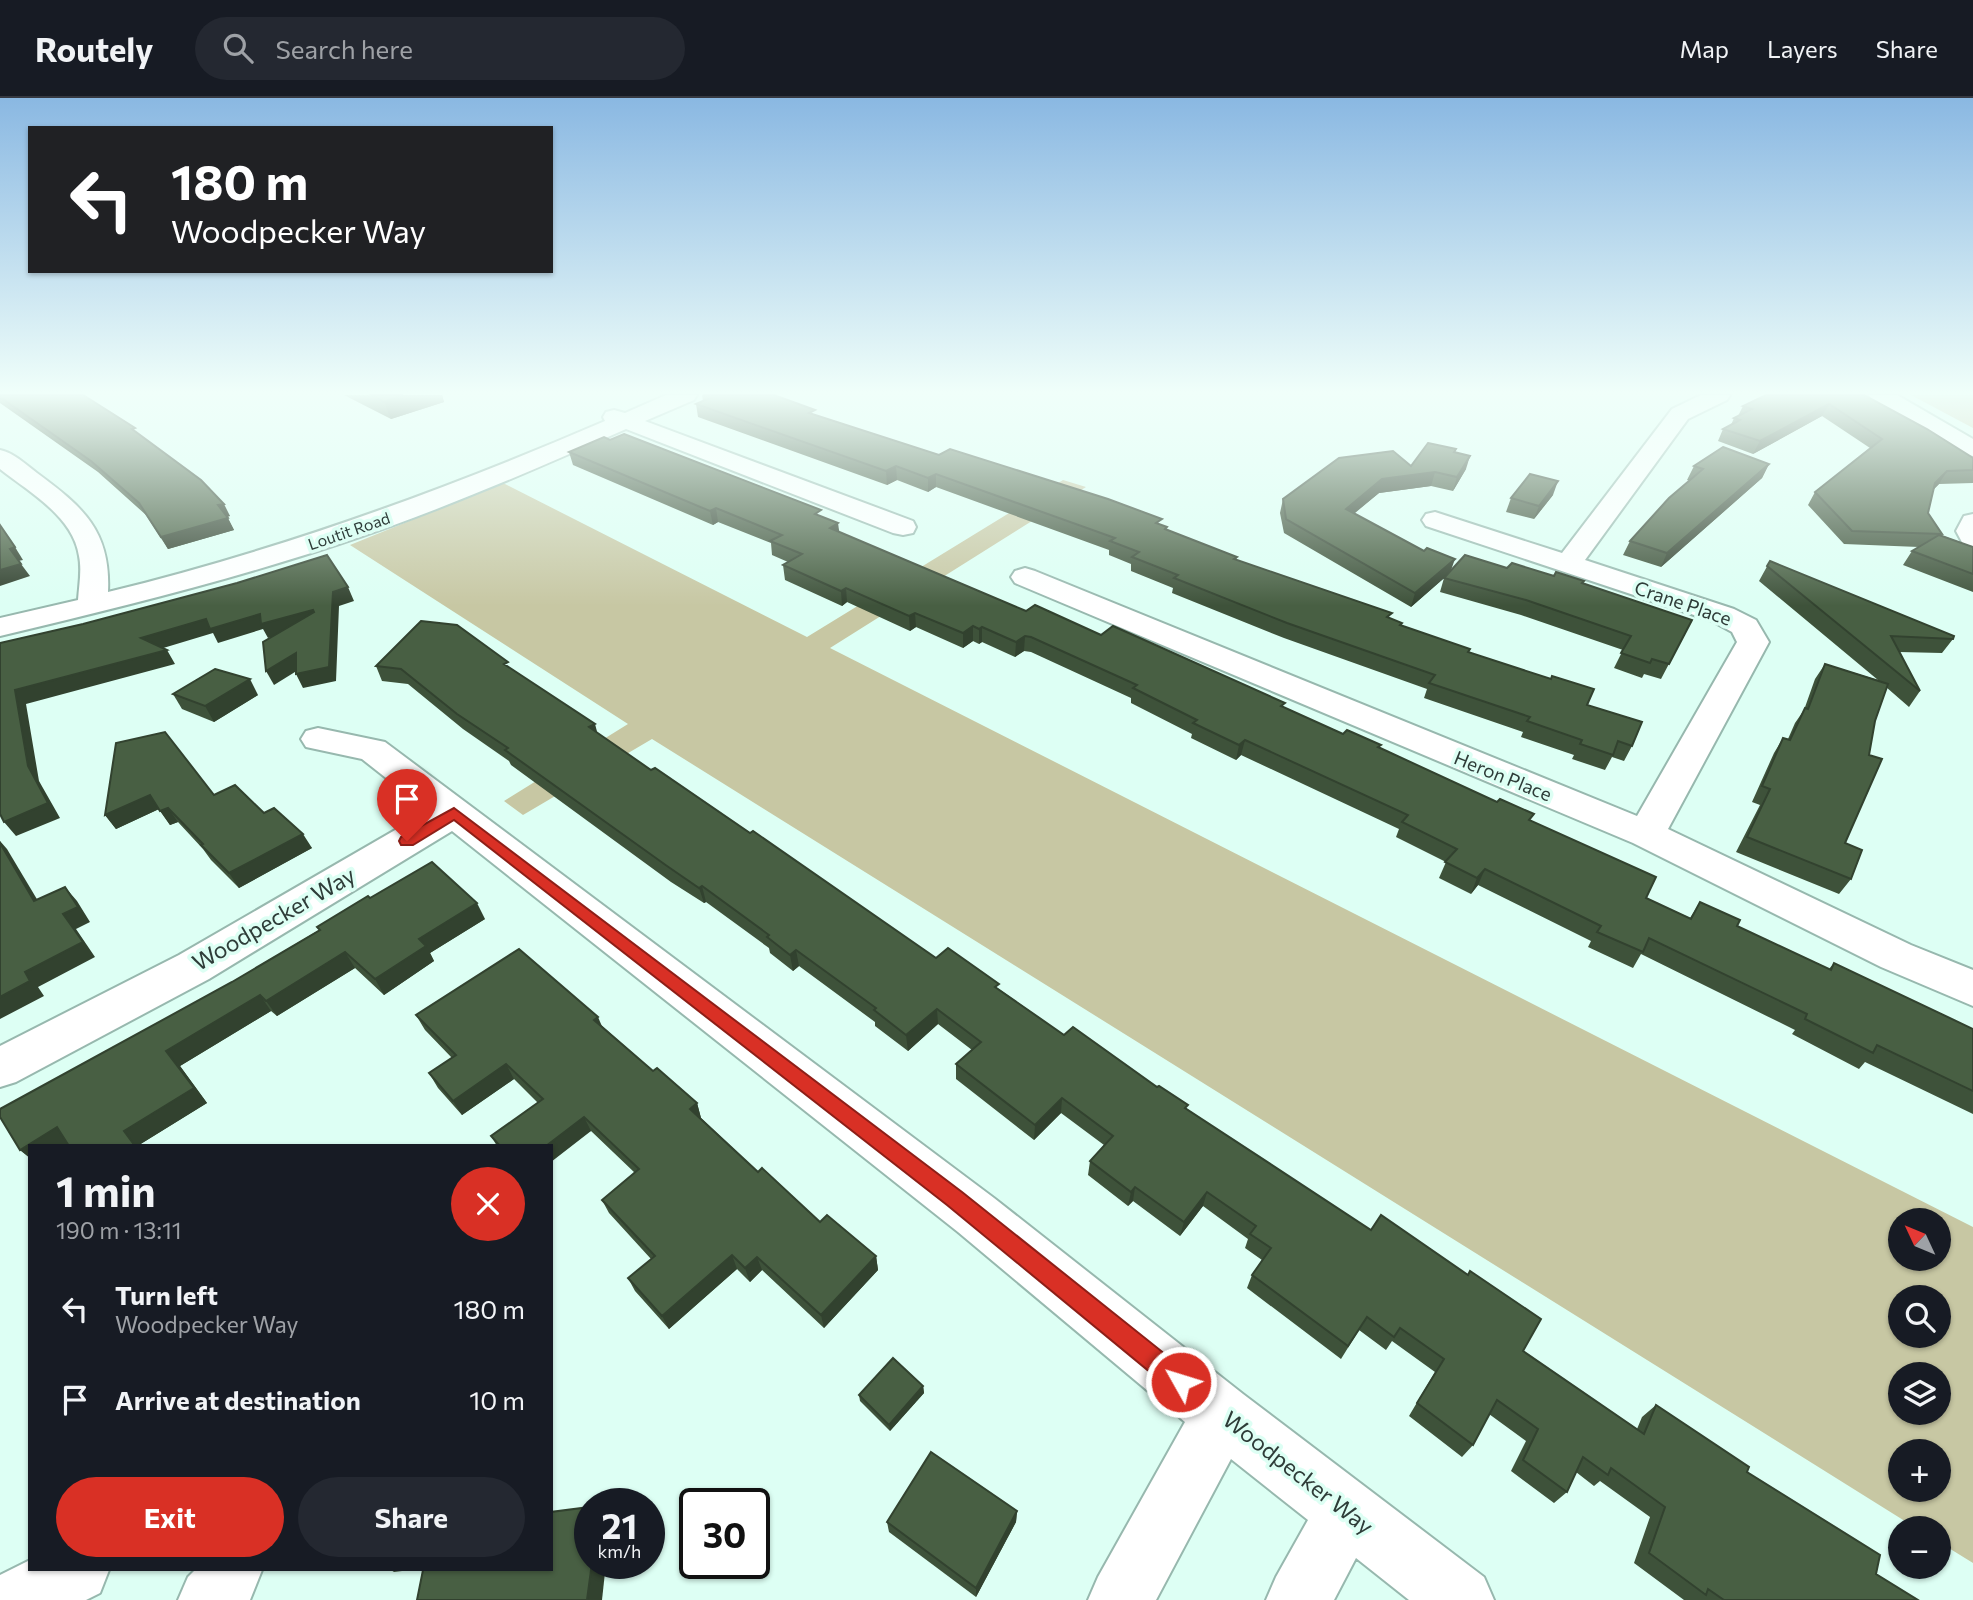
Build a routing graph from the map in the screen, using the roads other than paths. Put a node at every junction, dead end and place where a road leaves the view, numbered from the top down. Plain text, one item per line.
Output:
1 (10, 465) edge
2 (505, 465) edge
3 (740, 465) edge
4 (1643, 465) edge
5 (1435, 520) dead end
6 (1973, 522) edge
7 (903, 527) dead end
8 (1973, 538) edge
9 (1568, 564) junction
10 (1025, 577) dead end
11 (93, 596) junction
12 (0, 608) edge
13 (0, 627) edge
14 (318, 739) dead end
15 (454, 813) junction
16 (1646, 834) junction
17 (1973, 989) edge
18 (0, 1068) edge
19 (1222, 1415) junction
20 (1347, 1511) junction
21 (75, 1571) edge
22 (230, 1571) edge
23 (19, 1600) edge
24 (211, 1600) edge
25 (1121, 1600) edge
26 (1299, 1600) edge
27 (1461, 1600) edge

1 - 11 street
2 - 11 street, Loutit Road
3 - 7 street
4 - 9 street
5 - 9 street, Crane Place
6 - 8 street
9 - 16 street, Crane Place
10 - 16 street, Heron Place
11 - 12 street, Loutit Road
11 - 13 street, Loutit Road
14 - 15 street
15 - 18 street, Woodpecker Way
15 - 19 street, Woodpecker Way
16 - 17 street, Heron Place
19 - 20 street, Woodpecker Way
19 - 25 street
20 - 26 street
20 - 27 street, Woodpecker Way
21 - 23 street
22 - 24 street

